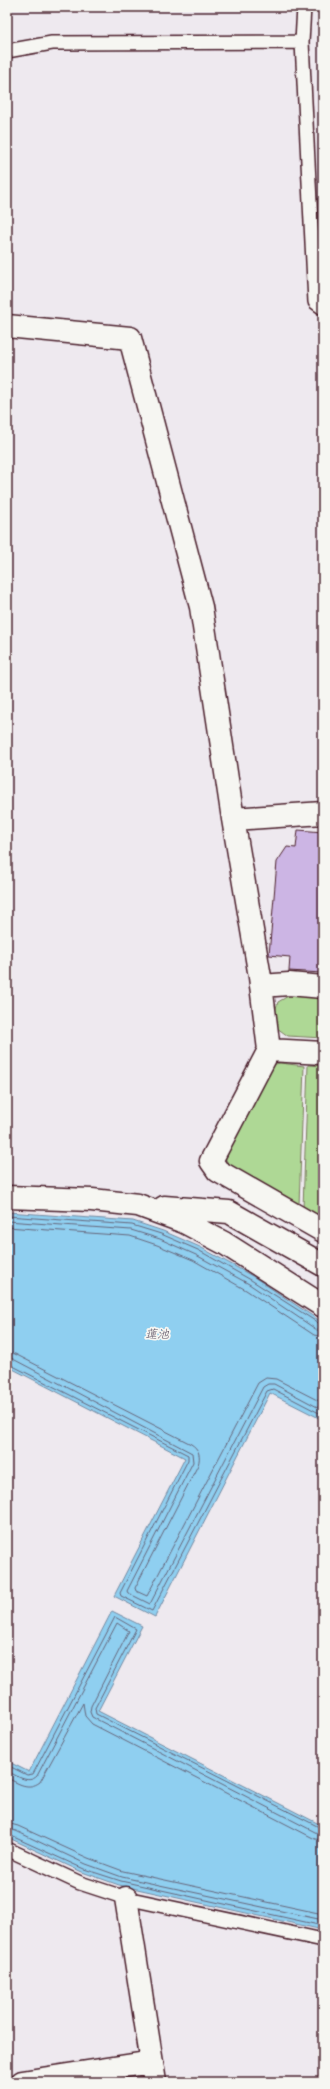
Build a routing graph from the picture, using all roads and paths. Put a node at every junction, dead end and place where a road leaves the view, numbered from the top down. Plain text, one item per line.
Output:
1 (304, 7) edge
2 (302, 42) junction
3 (7, 51) edge
4 (323, 308) edge
5 (7, 326) edge
6 (323, 813) edge
7 (233, 819) junction
8 (261, 986) junction
9 (323, 987) edge
10 (269, 1050) junction
11 (323, 1053) edge
12 (7, 1197) edge
13 (138, 1206) junction
14 (323, 1231) edge
15 (323, 1265) edge
16 (323, 1306) edge
17 (7, 1849) edge
18 (126, 1898) junction
19 (323, 1940) edge
20 (154, 2072) edge
21 (22, 2082) edge

1 - 2 lane
2 - 3 lane
2 - 4 lane
5 - 7 street
6 - 7 street
7 - 8 street
8 - 9 street
8 - 10 street
10 - 11 street
10 - 14 street
12 - 13 street
13 - 15 street
13 - 16 street
17 - 18 lane
18 - 19 lane
18 - 20 street
20 - 21 street

